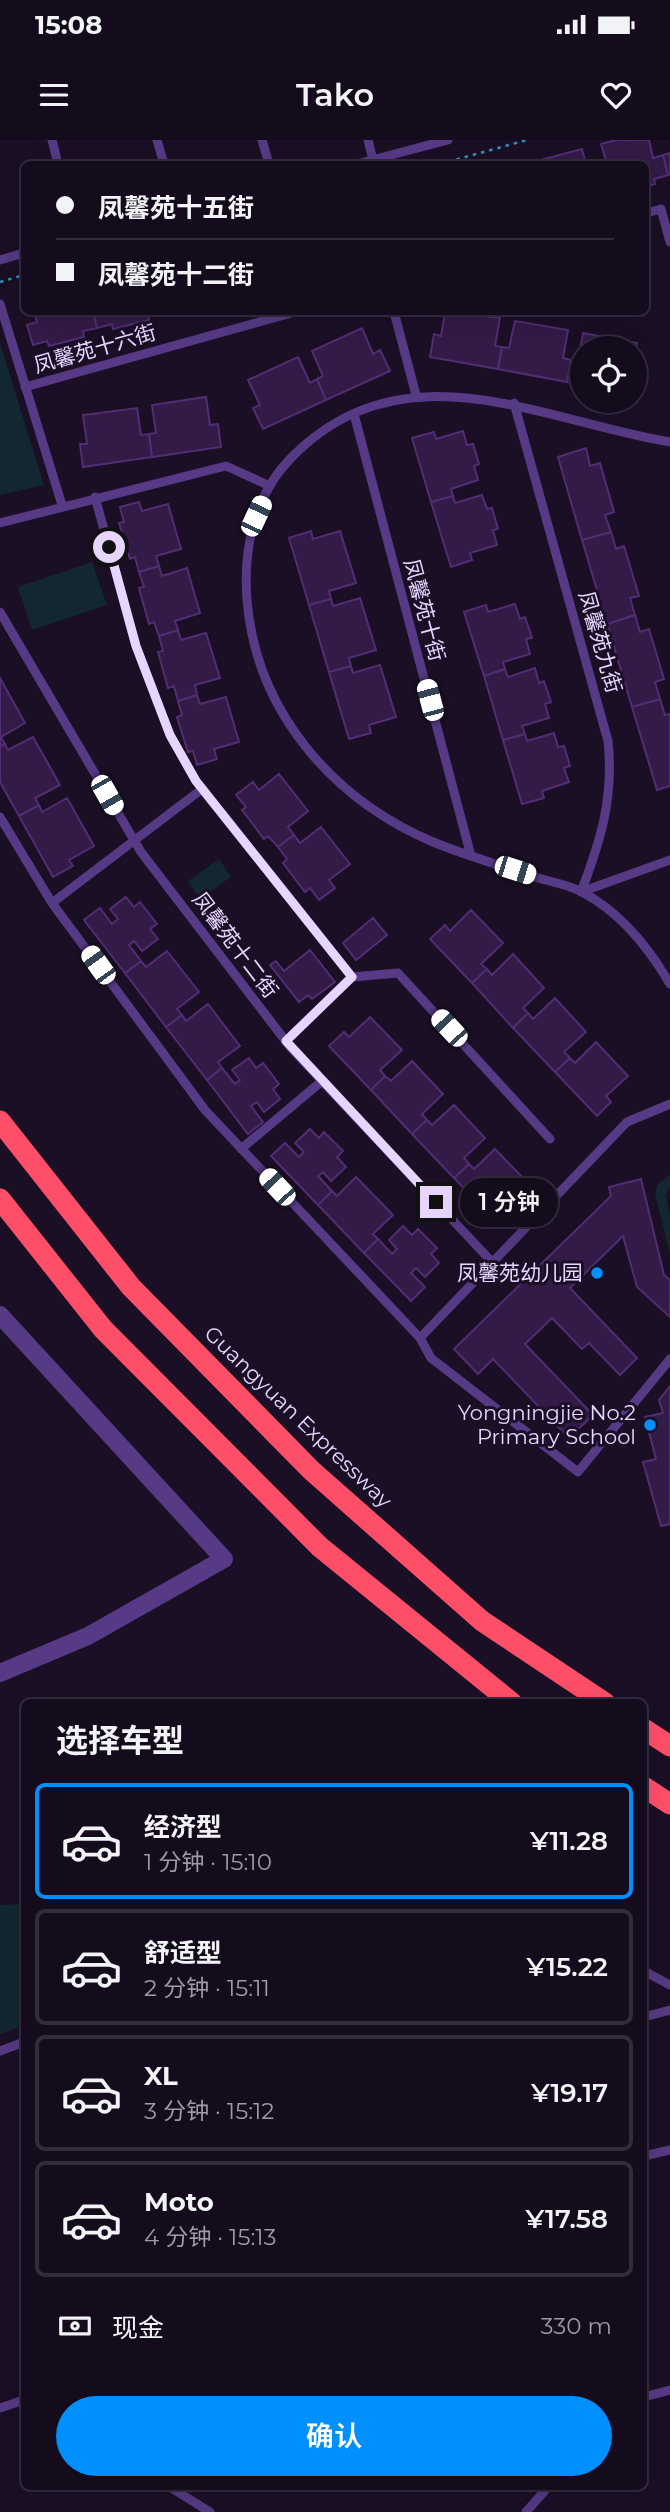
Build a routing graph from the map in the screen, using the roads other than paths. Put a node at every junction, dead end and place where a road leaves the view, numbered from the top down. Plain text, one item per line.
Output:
1 (52, 140) edge
2 (157, 140) edge
3 (262, 140) edge
4 (368, 140) edge
5 (448, 140) edge
6 (373, 160) junction
7 (57, 161) edge
8 (163, 161) edge
9 (268, 161) edge
10 (369, 161) edge
11 (665, 208) edge
12 (670, 242) edge
13 (21, 254) edge
14 (0, 260) edge
15 (0, 304) edge
16 (284, 315) edge
17 (395, 315) edge
18 (25, 387) junction
19 (416, 395) junction
20 (514, 403) junction
21 (354, 414) junction
22 (670, 442) edge
23 (270, 486) junction
24 (95, 497) junction
25 (62, 505) junction
26 (0, 523) edge
27 (0, 612) edge
28 (202, 789) junction
29 (0, 817) edge
30 (134, 841) junction
31 (471, 856) junction
32 (670, 860) edge
33 (581, 892) junction
34 (52, 903) junction
35 (352, 977) junction
36 (670, 984) edge
37 (286, 1041) junction
38 (322, 1081) junction
39 (670, 1104) edge
40 (0, 1121) edge
41 (550, 1139) dead end
42 (241, 1149) junction
43 (0, 1199) edge
44 (492, 1262) junction
45 (0, 1315) edge
46 (420, 1338) junction
47 (670, 1359) edge
48 (0, 1673) edge
49 (507, 1699) edge
50 (599, 1699) edge
51 (647, 1731) edge
52 (670, 1746) edge
53 (647, 1789) edge
54 (670, 1804) edge
55 (647, 1973) edge
56 (670, 1985) edge
57 (670, 2010) edge
58 (647, 2016) edge
59 (21, 2043) edge
60 (0, 2051) edge
61 (670, 2150) edge
62 (647, 2155) edge
63 (670, 2390) edge
64 (647, 2396) edge
65 (21, 2401) edge
66 (1, 2405) edge
67 (175, 2490) edge
68 (545, 2490) edge
69 (210, 2512) edge
70 (526, 2512) edge

1 - 7 lane
2 - 8 lane
3 - 9 lane
4 - 6 lane
5 - 6 lane
6 - 10 lane
11 - 12 lane
13 - 14 lane
15 - 18 lane
16 - 18 lane, 凤馨苑十六街
17 - 19 lane
18 - 25 lane
19 - 20 lane
19 - 21 lane
20 - 22 lane
20 - 33 lane, 凤馨苑九街
21 - 23 lane
21 - 31 lane, 凤馨苑十街
23 - 24 lane
23 - 31 lane
24 - 25 lane
24 - 28 lane
25 - 26 lane
27 - 30 lane, 凤馨苑十二街
28 - 30 lane
28 - 35 lane
29 - 34 lane
30 - 34 lane
30 - 37 lane, 凤馨苑十二街
31 - 33 lane
32 - 33 lane
33 - 36 lane
34 - 42 lane
35 - 37 lane
35 - 41 lane
37 - 38 lane, 凤馨苑十二街
38 - 42 lane
38 - 44 lane, 凤馨苑十二街
39 - 44 lane
40 - 50 highway, Guangyuan Expressway
42 - 46 lane
43 - 49 highway
44 - 46 lane
45 - 48 street
46 - 47 lane
51 - 52 highway
53 - 54 highway
55 - 56 lane
57 - 58 lane
59 - 60 lane
61 - 62 lane
63 - 64 lane
65 - 66 lane
67 - 69 lane
68 - 70 lane

